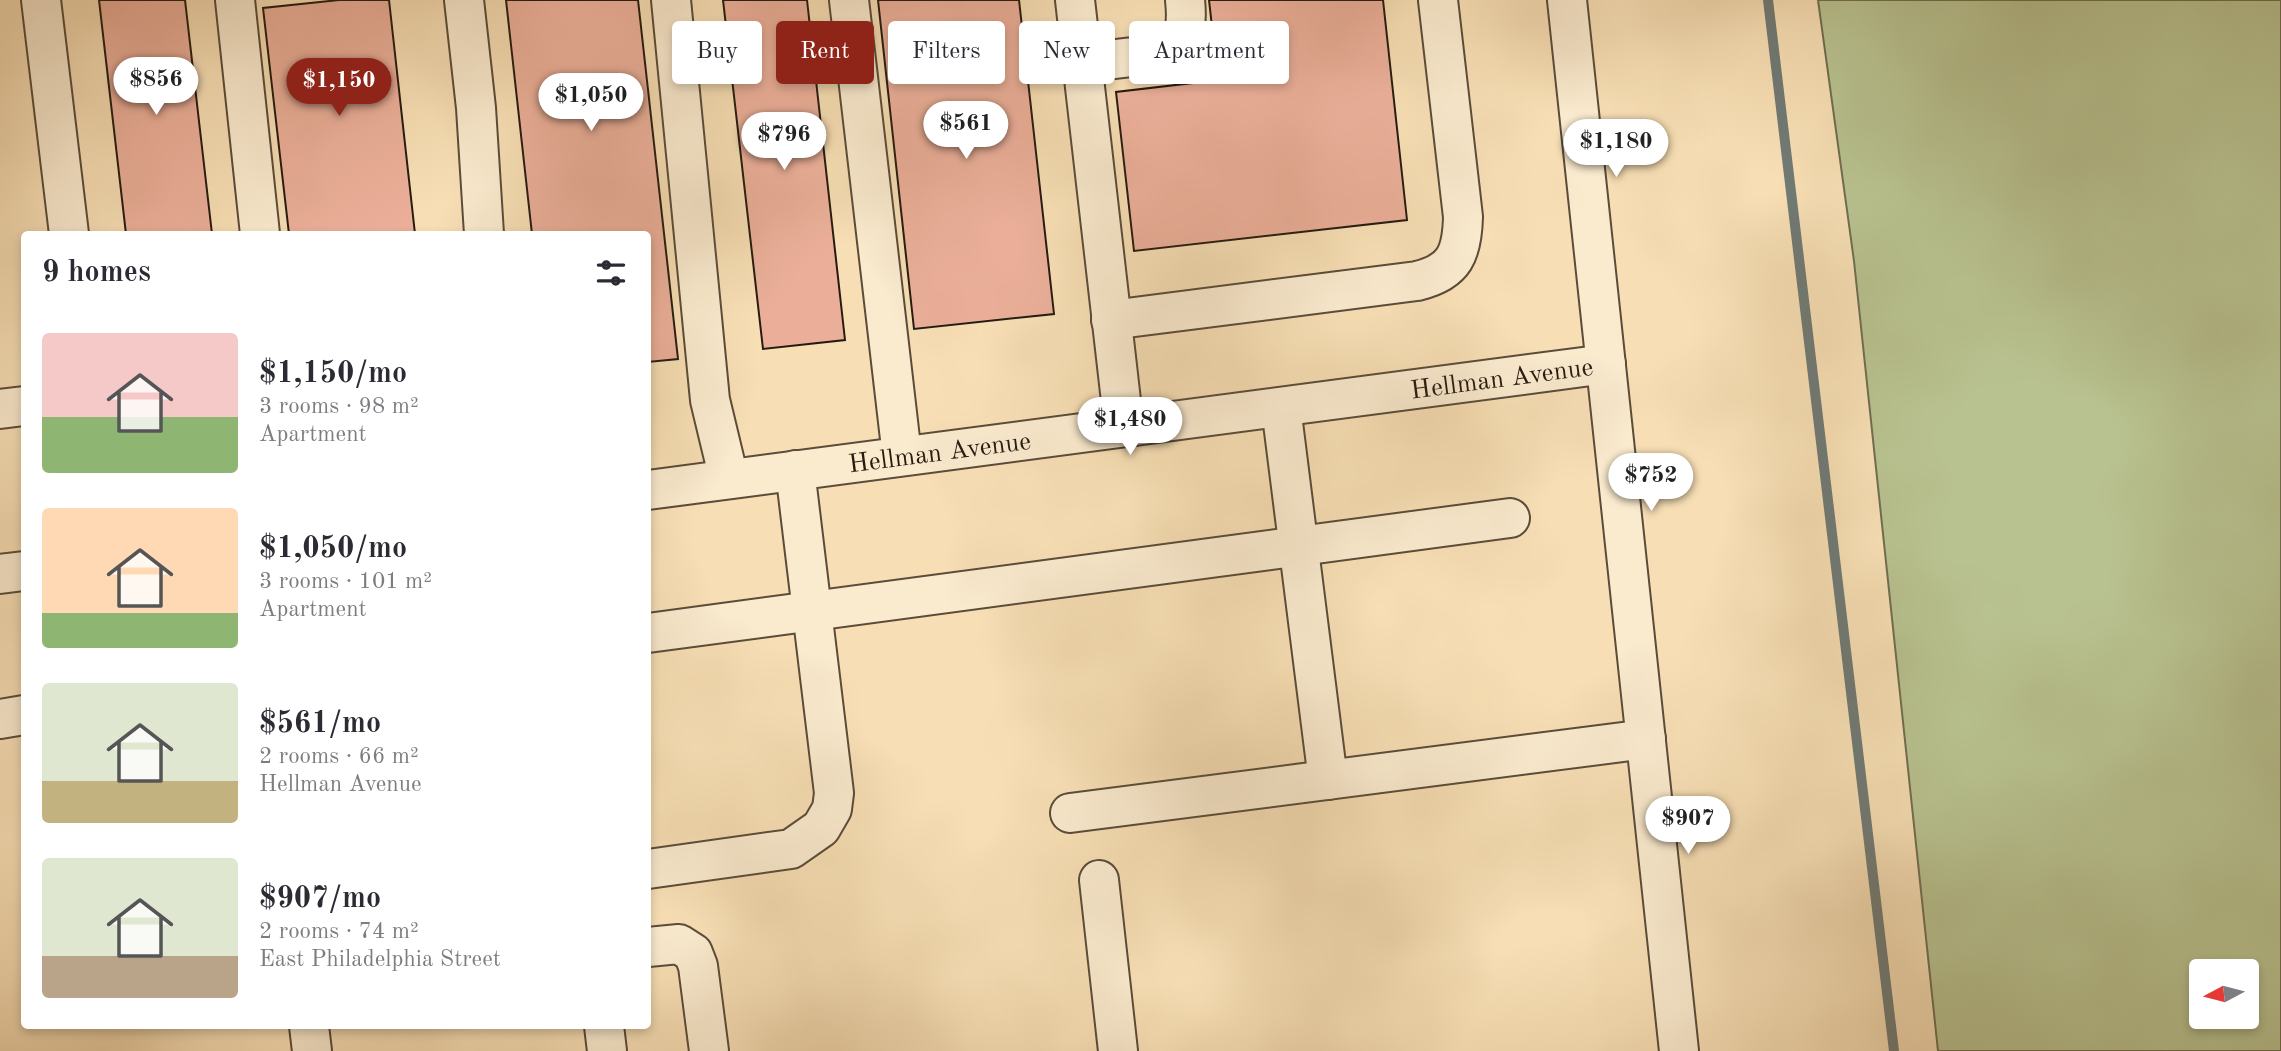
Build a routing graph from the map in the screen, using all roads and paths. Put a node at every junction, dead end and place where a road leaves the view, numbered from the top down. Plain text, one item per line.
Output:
1 (41, 0) edge
2 (235, 0) edge
3 (464, 0) edge
4 (671, 0) edge
5 (849, 0) edge
6 (1075, 0) edge
7 (1185, 0) edge
8 (1438, 0) edge
9 (1567, 0) edge
10 (1077, 21) edge
11 (1115, 58) edge
12 (1084, 84) edge
13 (69, 231) edge
14 (260, 231) edge
15 (484, 231) edge
16 (1111, 320) junction
17 (1606, 364) junction
18 (21, 406) edge
19 (1281, 407) junction
20 (0, 409) edge
21 (1124, 428) junction
22 (902, 456) junction
23 (795, 470) junction
24 (729, 479) junction
25 (651, 490) edge
26 (1510, 518) dead end
27 (1298, 546) junction
28 (21, 571) edge
29 (0, 574) edge
30 (812, 611) junction
31 (651, 632) edge
32 (21, 716) edge
33 (0, 719) edge
34 (1646, 739) junction
35 (1328, 780) junction
36 (1070, 813) dead end
37 (651, 869) edge
38 (1099, 880) dead end
39 (651, 947) edge
40 (309, 1029) edge
41 (604, 1029) edge
42 (312, 1051) edge
43 (607, 1051) edge
44 (709, 1051) edge
45 (1118, 1051) edge
46 (1679, 1051) edge

1 - 13 street
2 - 14 street
3 - 15 street
4 - 24 street
5 - 22 street
6 - 10 street
7 - 11 street
8 - 16 street
9 - 17 street
12 - 16 street
16 - 21 street
17 - 19 street, Hellman Avenue
17 - 34 street
18 - 20 street
19 - 21 street, Hellman Avenue
19 - 27 street
21 - 22 street, Hellman Avenue
22 - 23 street, Hellman Avenue
23 - 24 street, Hellman Avenue
23 - 30 street
24 - 25 street, Hellman Avenue
26 - 27 street
27 - 30 street
27 - 35 street
28 - 29 street
30 - 31 street
30 - 37 street
32 - 33 street
34 - 35 street
34 - 46 street
35 - 36 street
38 - 45 street
39 - 44 street
40 - 42 street
41 - 43 street

